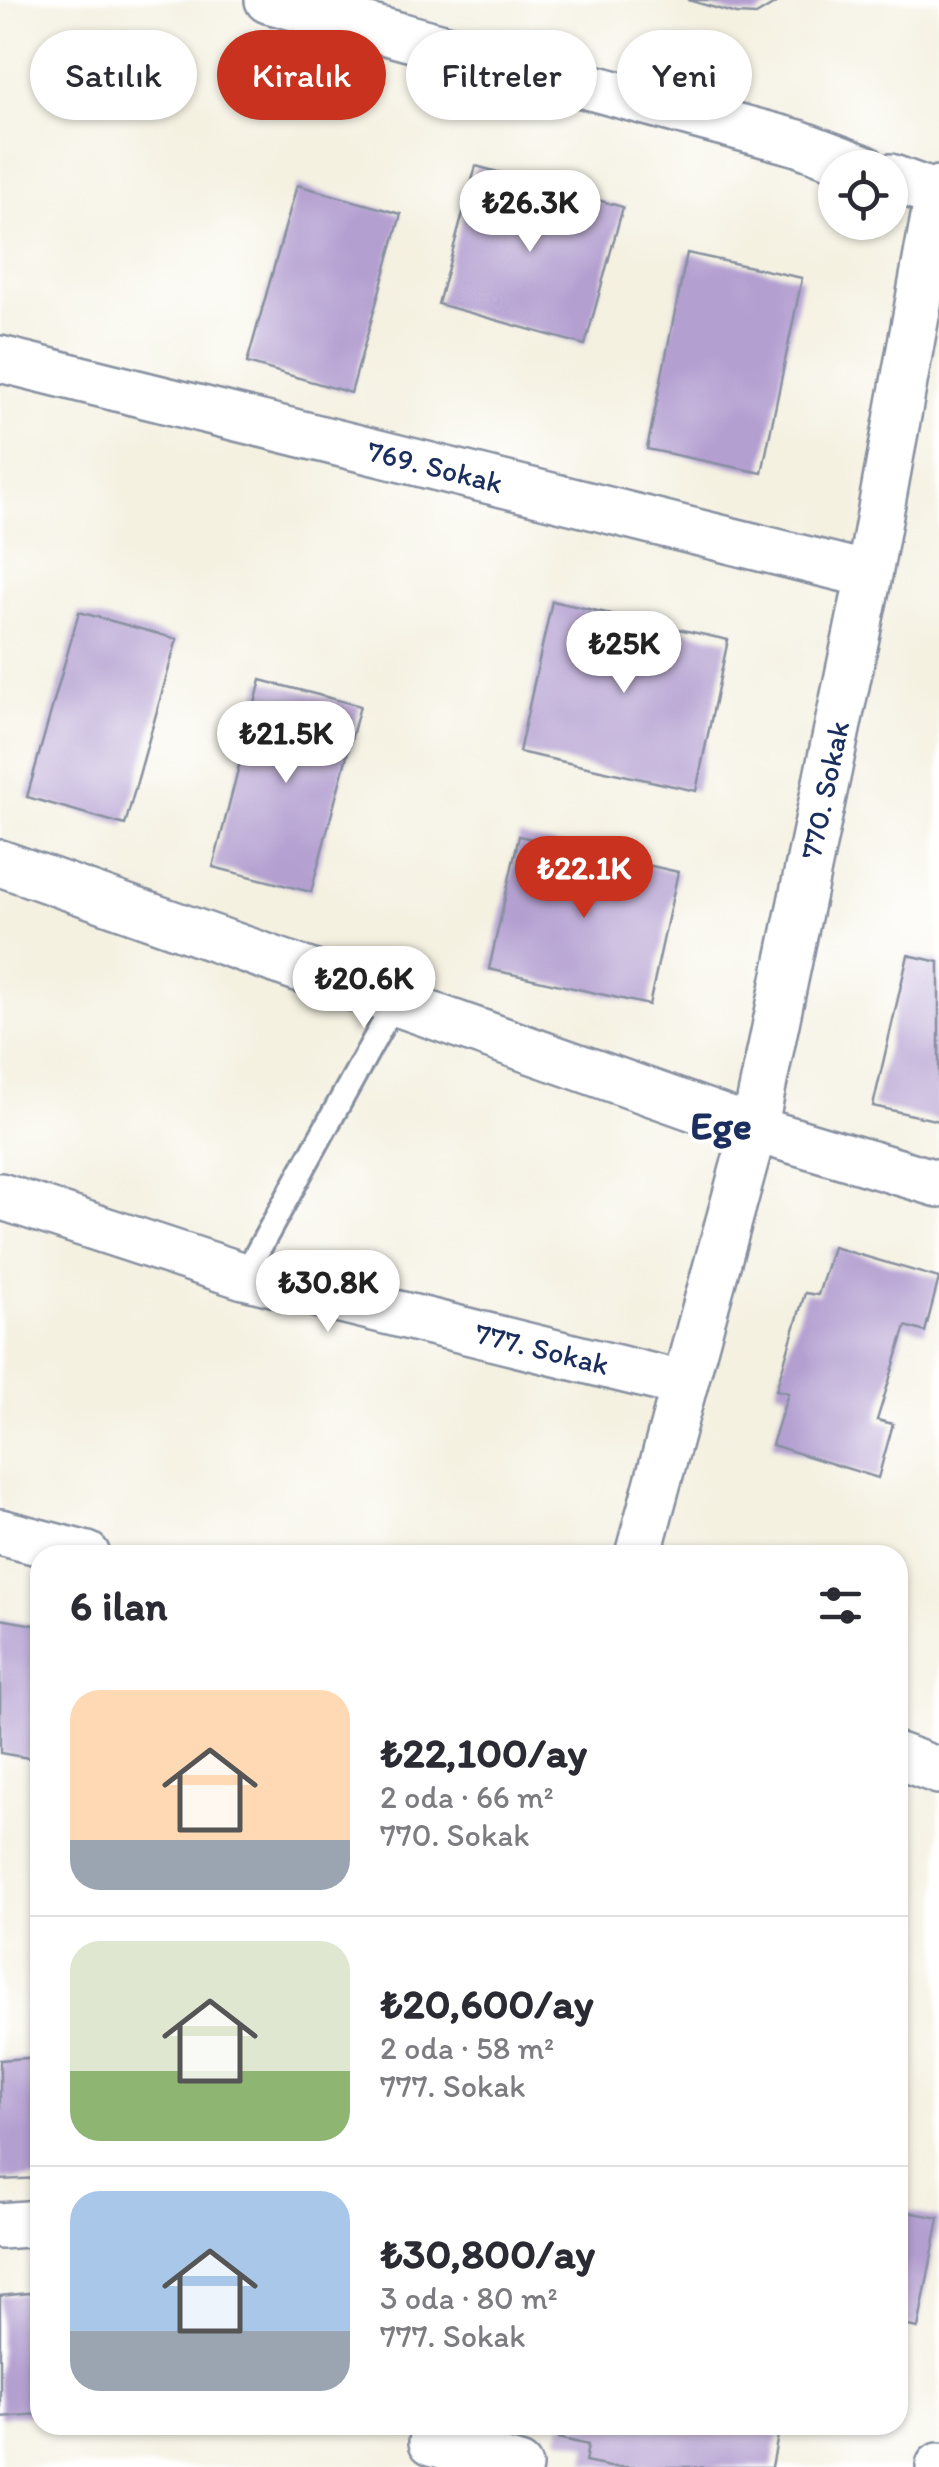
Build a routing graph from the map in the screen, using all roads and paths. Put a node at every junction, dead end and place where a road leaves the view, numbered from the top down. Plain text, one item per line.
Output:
1 (268, 0) edge
2 (818, 151) edge
3 (908, 183) edge
4 (939, 193) edge
5 (0, 359) edge
6 (870, 575) junction
7 (0, 862) edge
8 (395, 1002) junction
9 (754, 1129) junction
10 (939, 1184) edge
11 (0, 1196) edge
12 (244, 1276) junction
13 (682, 1384) junction
14 (0, 1532) edge
15 (49, 1545) edge
16 (641, 1545) edge
17 (908, 1760) edge
18 (939, 1771) edge
19 (30, 2224) edge
20 (0, 2226) edge
21 (432, 2445) edge
22 (518, 2467) edge

1 - 2 street
3 - 4 street
4 - 6 street, 770. Sokak
5 - 6 street, 769. Sokak
6 - 9 street, 770. Sokak
7 - 8 street
8 - 9 street
8 - 12 lane
9 - 10 street
9 - 13 street, 770. Sokak
11 - 12 street, 777. Sokak
12 - 13 street, 777. Sokak
13 - 16 street, 770. Sokak
14 - 15 street
17 - 18 street
19 - 20 street
21 - 22 street

